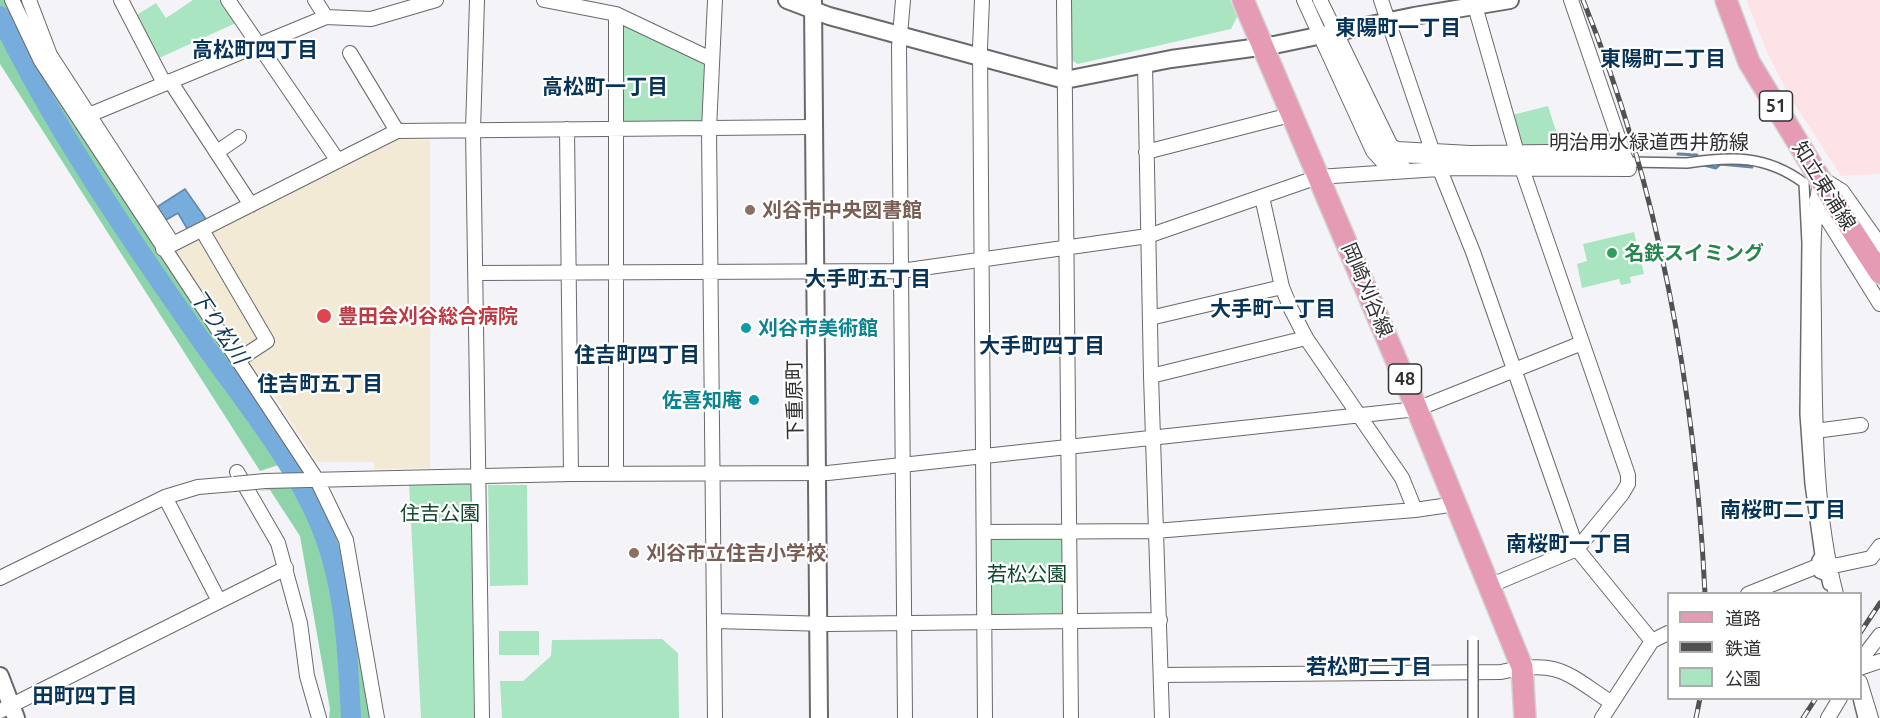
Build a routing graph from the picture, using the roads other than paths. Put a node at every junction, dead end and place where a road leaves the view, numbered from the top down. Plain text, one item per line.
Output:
1 (12, 0) edge
2 (29, 0) edge
3 (121, 0) edge
4 (228, 0) edge
5 (315, 0) edge
6 (436, 0) edge
7 (477, 0) edge
8 (544, 0) edge
9 (715, 0) edge
10 (787, 0) edge
11 (903, 0) edge
12 (982, 0) edge
13 (1064, 0) edge
14 (1243, 0) edge
15 (1304, 0) edge
16 (1310, 0) edge
17 (1320, 0) edge
18 (1381, 0) edge
19 (1510, 0) edge
20 (1571, 0) edge
21 (1726, 0) edge
22 (813, 5) edge
23 (1475, 6) junction
24 (616, 14) junction
25 (326, 17) junction
26 (1386, 22) junction
27 (1327, 34) junction
28 (900, 35) junction
29 (258, 45) junction
30 (1264, 46) junction
31 (350, 53) dead end
32 (711, 59) junction
33 (980, 59) junction
34 (1145, 64) junction
35 (1065, 80) junction
36 (167, 82) junction
37 (1294, 114) junction
38 (88, 115) junction
39 (814, 127) junction
40 (567, 129) junction
41 (614, 129) junction
42 (710, 129) junction
43 (472, 130) junction
44 (397, 131) junction
45 (239, 137) dead end
46 (217, 152) junction
47 (1146, 152) junction
48 (1436, 160) junction
49 (1519, 160) junction
50 (1626, 160) junction
51 (338, 161) junction
52 (1318, 177) junction
53 (1821, 178) junction
54 (1262, 197) junction
55 (1816, 201) junction
56 (251, 205) junction
57 (202, 230) junction
58 (1876, 232) edge
59 (1148, 236) junction
60 (1880, 245) edge
61 (168, 247) junction
62 (1067, 247) junction
63 (982, 259) junction
64 (901, 271) junction
65 (616, 272) junction
66 (712, 272) junction
67 (815, 272) junction
68 (476, 273) junction
69 (569, 273) junction
70 (1880, 273) edge
71 (1282, 287) junction
72 (1880, 304) edge
73 (1150, 318) junction
74 (1306, 338) junction
75 (1582, 343) junction
76 (238, 360) junction
77 (1512, 370) junction
78 (1151, 376) junction
79 (1417, 409) junction
80 (1360, 416) junction
81 (1861, 425) dead end
82 (1815, 431) junction
83 (1153, 438) junction
84 (1068, 447) junction
85 (984, 456) junction
86 (904, 465) junction
87 (571, 474) junction
88 (616, 474) junction
89 (713, 474) junction
90 (817, 474) junction
91 (477, 477) junction
92 (236, 478) junction
93 (314, 480) junction
94 (165, 497) junction
95 (1456, 504) junction
96 (1415, 510) junction
97 (1069, 531) junction
98 (1155, 531) junction
99 (985, 532) junction
100 (1880, 546) edge
101 (1577, 549) junction
102 (1823, 566) junction
103 (286, 568) junction
104 (0, 578) edge
105 (1489, 586) junction
106 (1753, 592) edge
107 (1830, 592) edge
108 (1835, 592) edge
109 (219, 601) junction
110 (1070, 619) junction
111 (986, 620) junction
112 (1160, 620) junction
113 (716, 621) junction
114 (905, 621) junction
115 (817, 623) junction
116 (1667, 634) edge
117 (1880, 635) edge
118 (1473, 640) dead end
119 (1652, 641) junction
120 (1862, 659) edge
121 (1880, 661) edge
122 (1522, 667) junction
123 (1862, 667) edge
124 (1161, 675) junction
125 (0, 676) edge
126 (1862, 689) edge
127 (1839, 700) edge
128 (1858, 700) edge
129 (1612, 703) junction
130 (9, 712) edge
131 (320, 718) edge
132 (377, 718) edge
133 (482, 718) edge
134 (715, 718) edge
135 (819, 718) edge
136 (905, 718) edge
137 (985, 718) edge
138 (1071, 718) edge
139 (1162, 718) edge
140 (1473, 718) edge
141 (1525, 718) edge
142 (1602, 718) edge
143 (1828, 718) edge
144 (1863, 718) edge
145 (1871, 718) edge

1 - 61 street
2 - 38 street
3 - 36 street
4 - 29 street
5 - 25 street
6 - 25 street
7 - 43 street
8 - 24 street
9 - 32 street
10 - 22 street
11 - 28 street
12 - 33 street
13 - 35 street
14 - 30 main road, 岡崎刈谷線 / 48
15 - 27 street
16 - 27 street
17 - 27 street
18 - 26 street
19 - 23 street
20 - 50 street
21 - 53 main road, 知立東浦線 / 51
22 - 28 street
22 - 39 street, 下重原町
23 - 26 street
23 - 49 street
24 - 32 street
24 - 41 street
25 - 29 street
26 - 27 street
26 - 48 street
27 - 30 street
27 - 48 street
27 - 48 street
28 - 33 street
28 - 64 street
29 - 36 street
29 - 51 street
30 - 34 street
30 - 37 main road, 岡崎刈谷線 / 48
31 - 44 street
32 - 42 street
33 - 35 street
33 - 63 street
34 - 35 street
34 - 47 street
35 - 62 street
36 - 38 street
36 - 46 street
37 - 47 street
37 - 52 main road, 岡崎刈谷線 / 48
38 - 61 street
39 - 42 street
39 - 67 street, 下重原町
40 - 41 street
40 - 43 street
40 - 69 street
41 - 42 street
41 - 65 street
42 - 66 street
43 - 44 street
43 - 68 street
44 - 51 street
45 - 46 street
46 - 56 street
47 - 59 street
48 - 49 street
48 - 49 street
48 - 52 street
48 - 77 street
49 - 50 street
49 - 75 street
50 - 102 street, 明治用水緑道西井筋線
51 - 56 street
52 - 54 street
52 - 79 main road, 岡崎刈谷線 / 48
53 - 55 street
53 - 58 street
53 - 70 main road, 知立東浦線 / 51
54 - 59 street
54 - 71 street
55 - 72 street
55 - 82 street
56 - 57 street
57 - 61 street
57 - 76 street
58 - 60 street
59 - 62 street
59 - 73 street
61 - 76 street
62 - 63 street
62 - 84 street
63 - 64 street
63 - 85 street
64 - 67 street
64 - 86 street
65 - 66 street
65 - 69 street
65 - 88 street
66 - 67 street
66 - 89 street
67 - 90 street, 下重原町
68 - 69 street
68 - 91 street
69 - 87 street
71 - 73 street
71 - 74 street
73 - 78 street
74 - 78 street
74 - 80 street
75 - 77 street
75 - 101 street
76 - 93 street
77 - 79 street
77 - 101 street
78 - 83 street
79 - 80 street
79 - 95 main road, 岡崎刈谷線 / 48
80 - 83 street
80 - 96 street
81 - 82 street
82 - 102 street
83 - 84 street
83 - 98 street
84 - 85 street
84 - 97 street
85 - 86 street
85 - 99 street
86 - 90 street
86 - 114 street
87 - 88 street
87 - 91 street
88 - 89 street
89 - 90 street
89 - 113 street
90 - 115 street, 下重原町
91 - 93 street
91 - 133 street
92 - 93 street, bridge
92 - 94 street
92 - 103 street
93 - 132 street
94 - 104 street
94 - 109 street
95 - 96 street
95 - 105 main road, 岡崎刈谷線 / 48
96 - 98 street
97 - 98 street
97 - 99 street
97 - 110 street
98 - 112 street
99 - 111 street
100 - 102 street
101 - 105 street
101 - 119 street
102 - 106 street
102 - 107 street, 明治用水緑道西井筋線
102 - 108 street
103 - 109 street
103 - 131 street
105 - 122 main road, 岡崎刈谷線 / 48
109 - 130 street
110 - 111 street
110 - 112 street
110 - 138 street
111 - 114 street
111 - 137 street
112 - 124 street
113 - 115 street
113 - 134 street
114 - 115 street
114 - 136 street
115 - 135 street, 下重原町
116 - 119 street
117 - 120 street
118 - 140 street, bridge
119 - 129 street
121 - 123 street
122 - 124 street
122 - 129 street
122 - 141 main road, 岡崎刈谷線 / 48
124 - 139 street
125 - 130 street
126 - 145 street
127 - 143 street
128 - 144 street
129 - 142 street

